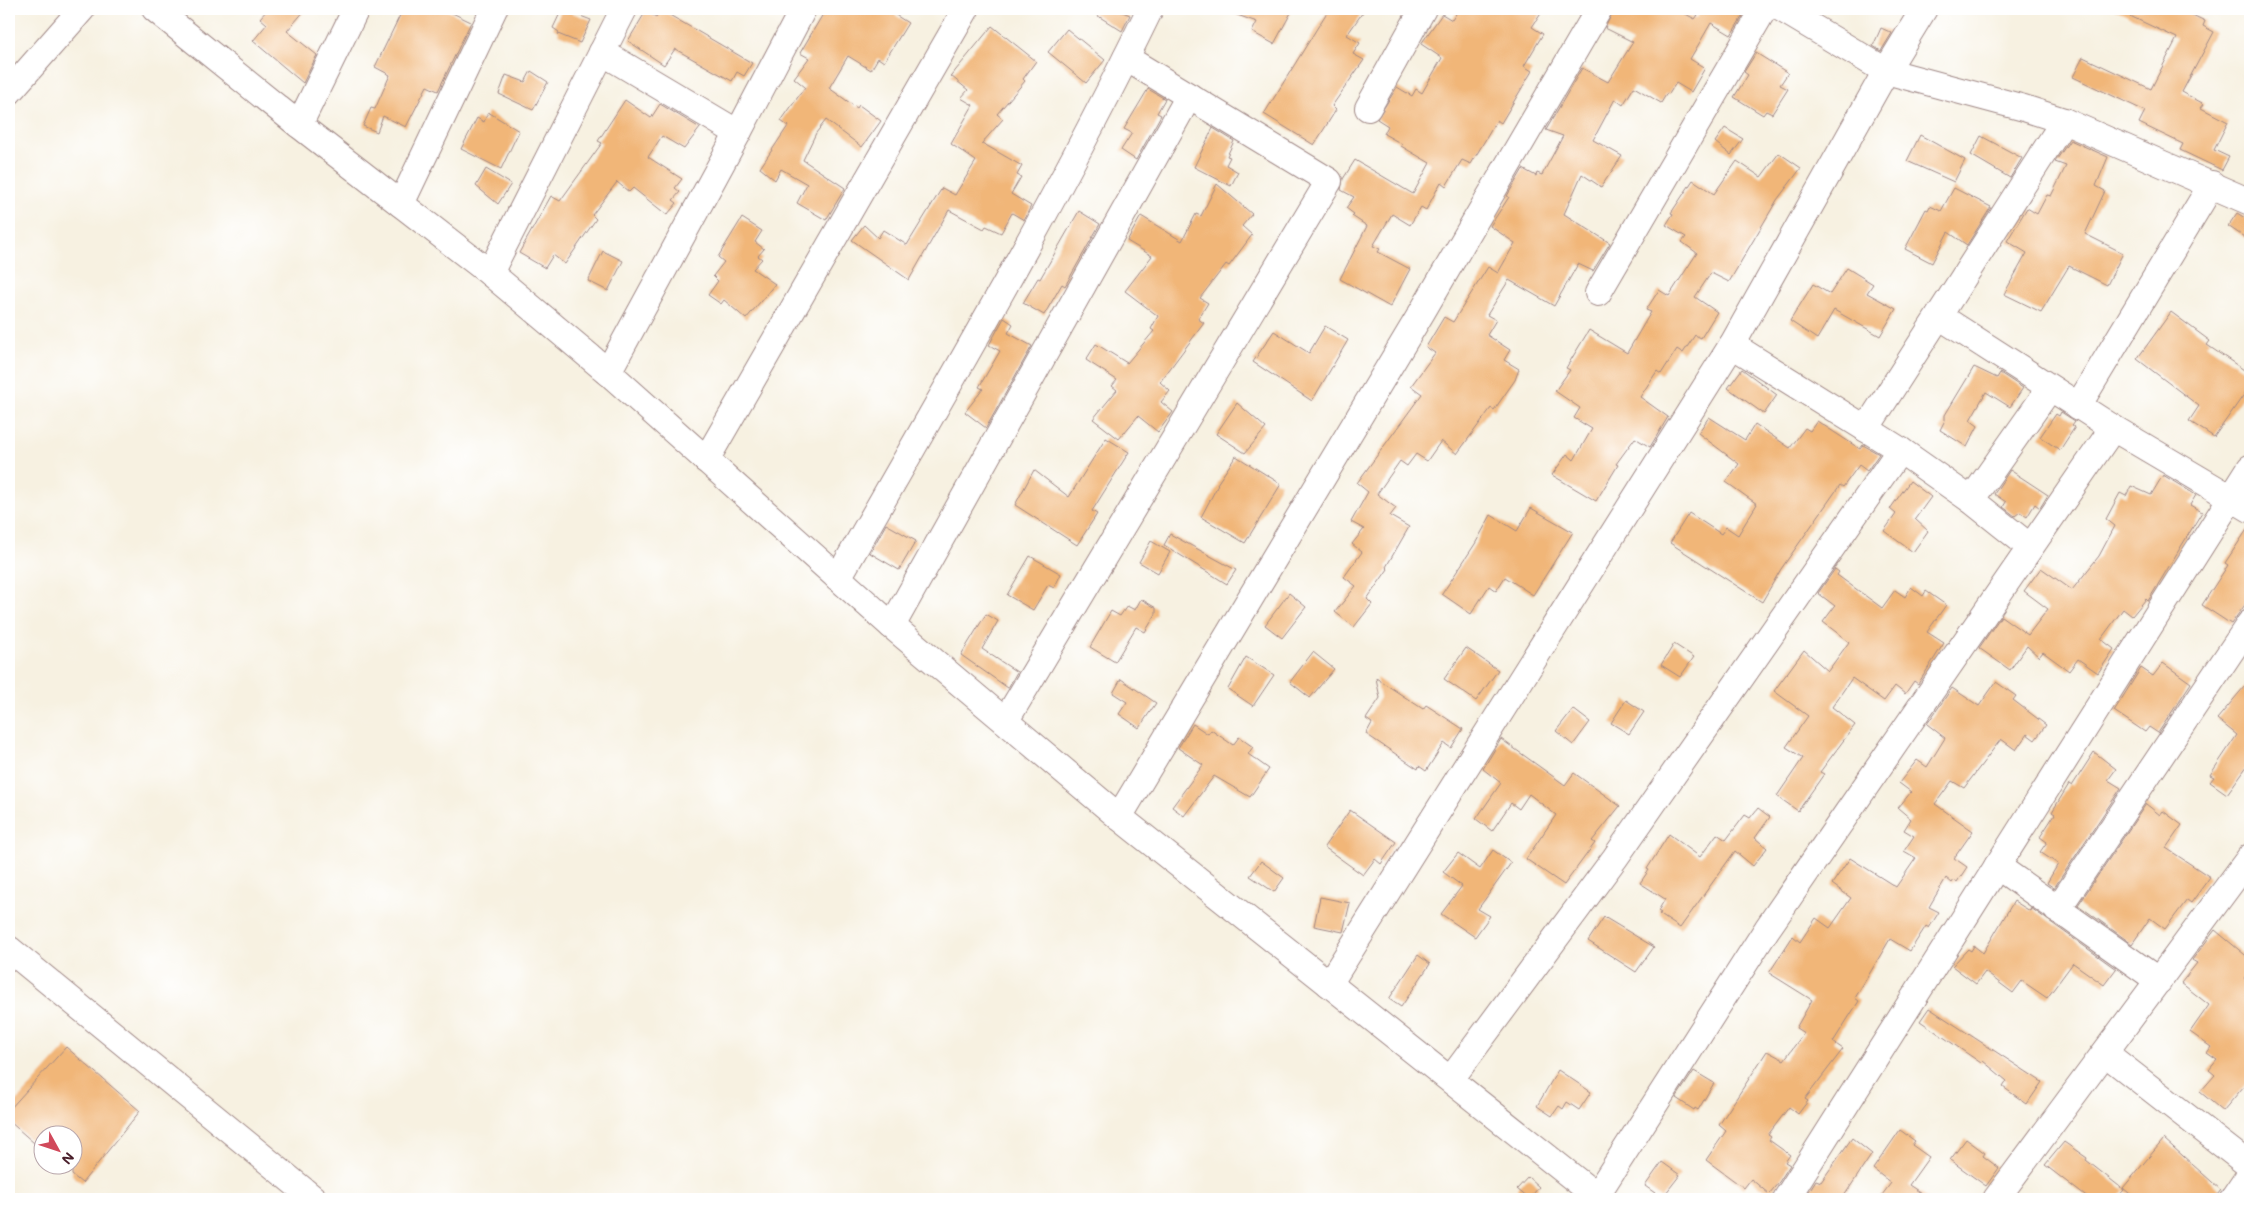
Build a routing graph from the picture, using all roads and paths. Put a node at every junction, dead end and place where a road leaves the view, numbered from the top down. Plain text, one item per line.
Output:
1 (82, 9) edge
2 (155, 9) edge
3 (356, 9) edge
4 (494, 9) edge
5 (624, 9) edge
6 (804, 9) edge
7 (966, 9) edge
8 (1150, 9) edge
9 (1423, 9) edge
10 (1599, 9) edge
11 (1764, 9) edge
12 (1782, 9) edge
13 (1924, 9) edge
14 (602, 52) junction
15 (1126, 58) junction
16 (1886, 71) junction
17 (9, 92) edge
18 (1189, 96) junction
19 (1368, 108) dead end
20 (2064, 121) junction
21 (298, 126) junction
22 (738, 133) junction
23 (2212, 184) junction
24 (2250, 202) edge
25 (402, 204) junction
26 (490, 273) junction
27 (1598, 293) dead end
28 (1938, 316) junction
29 (1732, 345) junction
30 (608, 372) junction
31 (2050, 388) junction
32 (2078, 406) junction
33 (2113, 428) junction
34 (1866, 429) junction
35 (1900, 450) junction
36 (706, 460) junction
37 (2250, 468) edge
38 (1972, 500) junction
39 (2241, 503) edge
40 (2030, 547) junction
41 (838, 578) junction
42 (2250, 623) edge
43 (892, 626) junction
44 (1006, 720) junction
45 (1119, 817) junction
46 (2250, 857) edge
47 (1997, 866) junction
48 (2057, 910) junction
49 (9, 949) edge
50 (2159, 981) junction
51 (1329, 984) junction
52 (2106, 1053) junction
53 (1451, 1079) junction
54 (2250, 1166) edge
55 (2250, 1174) edge
56 (1598, 1197) edge
57 (314, 1199) edge
58 (1786, 1199) edge
59 (1996, 1199) edge
60 (2233, 1199) edge

1 - 17 street
2 - 21 street
3 - 21 street
4 - 25 street
5 - 14 street
6 - 22 street
7 - 36 street
8 - 15 street
9 - 19 street
10 - 45 street
11 - 27 street
12 - 16 street
13 - 16 street
14 - 22 street
14 - 26 street
15 - 18 street
15 - 41 street
16 - 20 street
16 - 29 street
18 - 43 street
18 - 44 street
20 - 23 street
20 - 28 street
21 - 25 street
22 - 30 street
23 - 24 street
23 - 32 street
25 - 26 street
26 - 30 street
28 - 31 street
28 - 34 street
29 - 34 street
29 - 51 street
30 - 36 street
31 - 32 street
31 - 38 street
32 - 33 street
33 - 39 street
33 - 40 street
34 - 35 street
35 - 38 street
35 - 53 street
36 - 41 street
37 - 39 street
38 - 40 street
39 - 47 street
40 - 56 street
41 - 43 street
42 - 48 street
43 - 44 street
44 - 45 street
45 - 51 street
46 - 50 street
47 - 48 street
47 - 58 street
48 - 50 street
49 - 57 street
50 - 52 street
51 - 53 street
52 - 54 street
52 - 59 street
53 - 56 street
55 - 60 street

